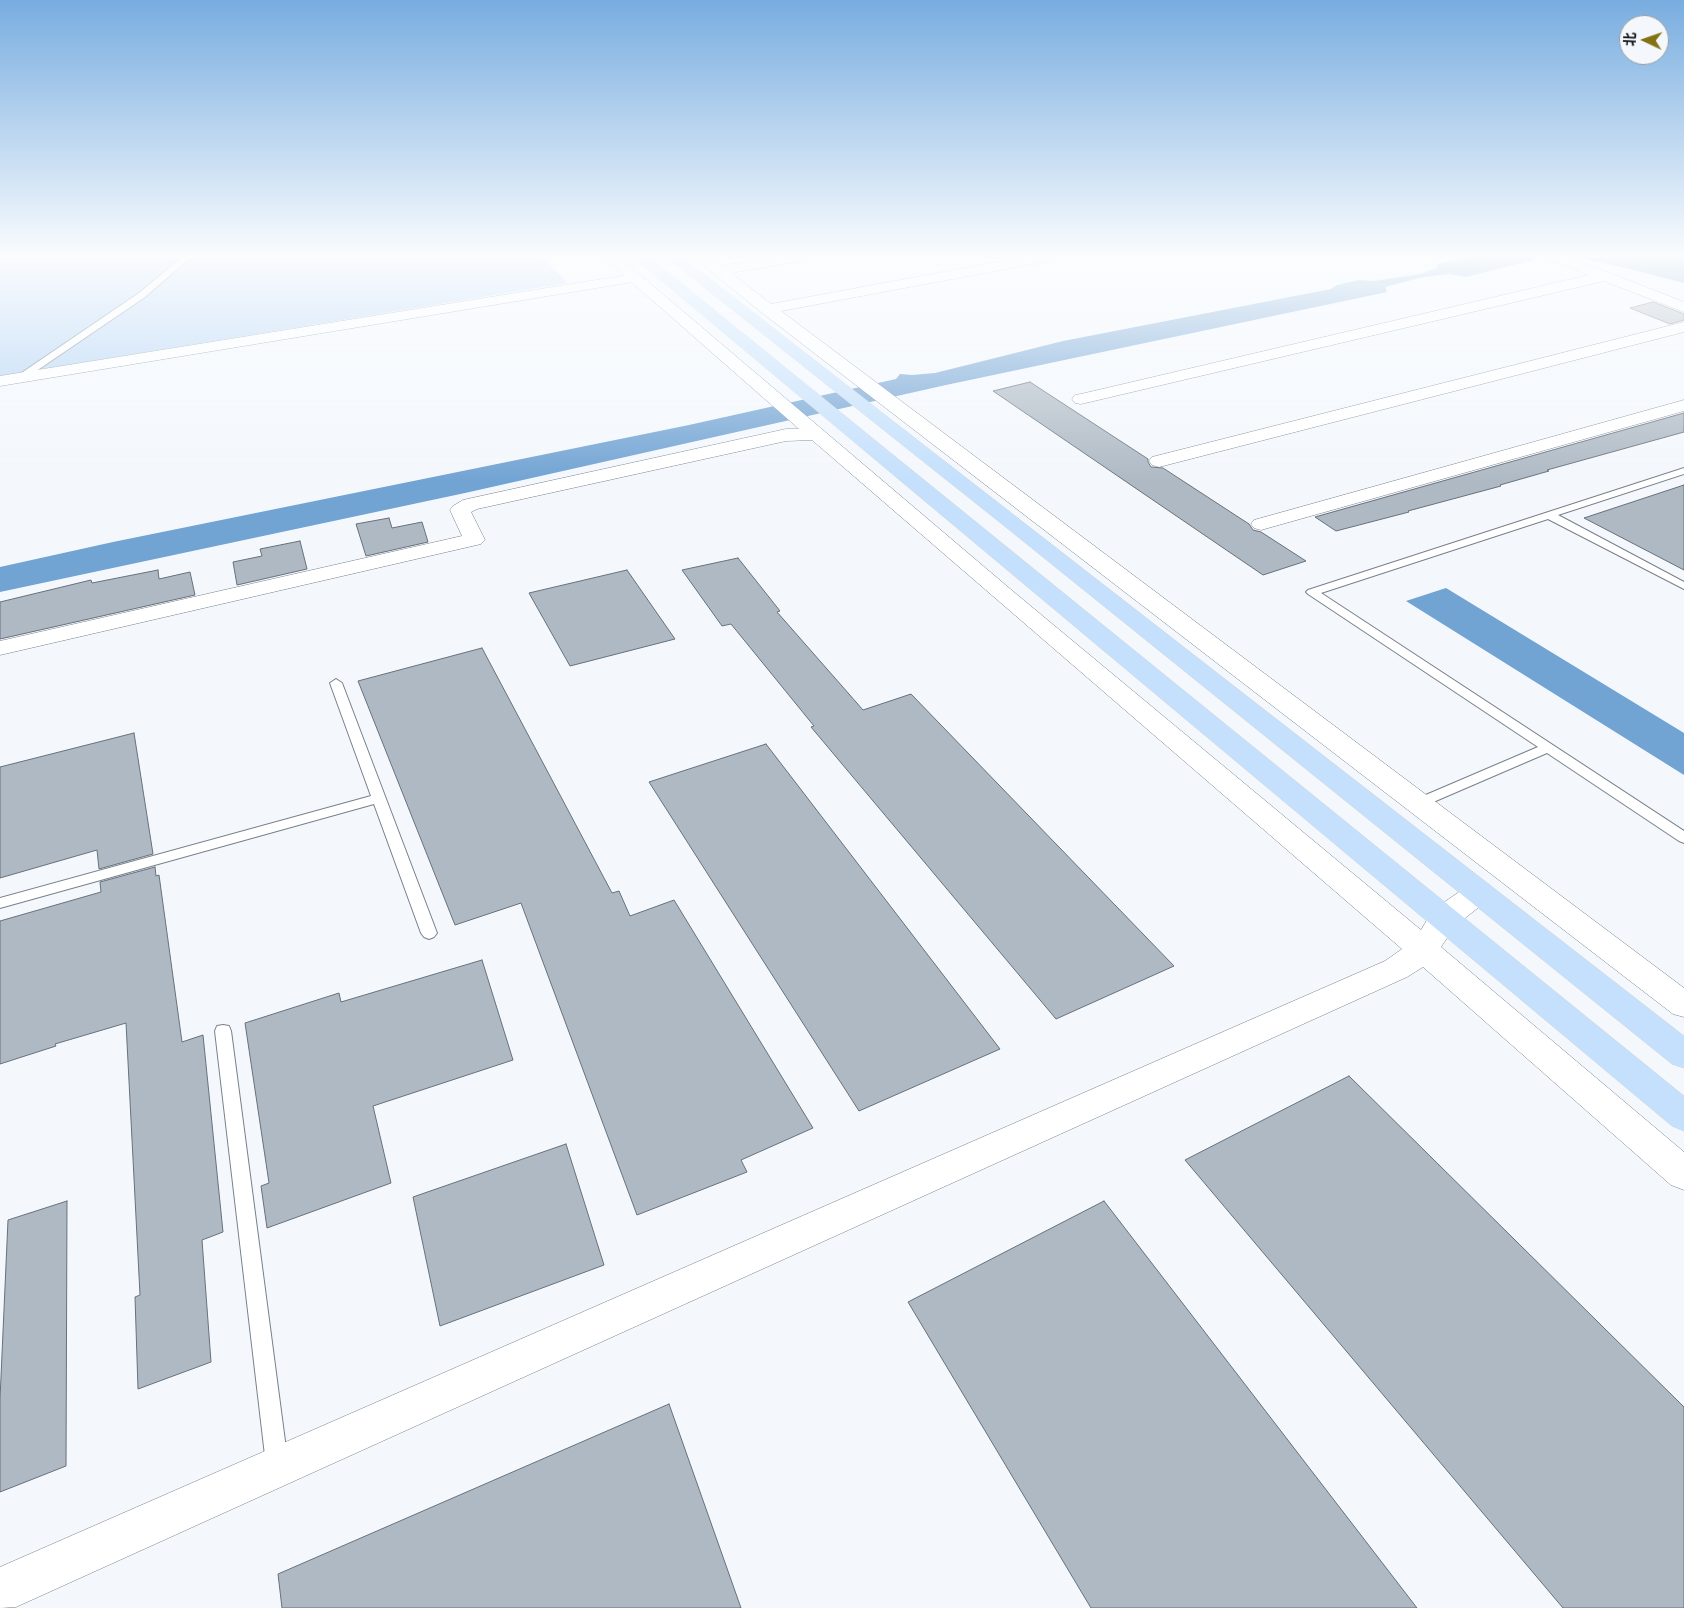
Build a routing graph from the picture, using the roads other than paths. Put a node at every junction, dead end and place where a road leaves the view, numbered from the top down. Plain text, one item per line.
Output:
1 (87, 332) edge
2 (302, 332) edge
3 (697, 332) edge
4 (731, 332) edge
5 (770, 332) edge
6 (799, 332) edge
7 (1367, 332) edge
8 (1664, 332) edge
9 (20, 378) junction
10 (0, 381) edge
11 (1081, 399) dead end
12 (1684, 405) edge
13 (819, 426) junction
14 (1159, 461) dead end
15 (1684, 471) edge
16 (1549, 515) junction
17 (1261, 524) dead end
18 (1684, 586) edge
19 (0, 648) edge
20 (336, 683) dead end
21 (1548, 748) junction
22 (379, 798) junction
23 (1419, 803) junction
24 (1384, 818) junction
25 (1684, 838) edge
26 (1478, 892) junction
27 (0, 903) edge
28 (1444, 918) junction
29 (429, 933) dead end
30 (1424, 950) junction
31 (1684, 1004) edge
32 (223, 1031) dead end
33 (1684, 1055) edge
34 (1684, 1116) edge
35 (1684, 1174) edge
36 (278, 1467) junction
37 (0, 1591) edge

1 - 9 lane
2 - 9 street
3 - 13 street
4 - 13 highway
5 - 24 highway
6 - 23 street
7 - 11 street
8 - 14 street
9 - 10 street
12 - 17 street
13 - 19 street
13 - 28 highway
13 - 30 street
15 - 16 lane
16 - 18 lane
16 - 21 lane
20 - 22 lane
21 - 23 lane
21 - 25 lane
22 - 27 lane
22 - 29 lane
23 - 24 street
23 - 31 street
24 - 26 highway
26 - 28 street
26 - 33 highway
28 - 30 street
28 - 34 highway
30 - 35 street
30 - 36 street
32 - 36 lane
36 - 37 street

